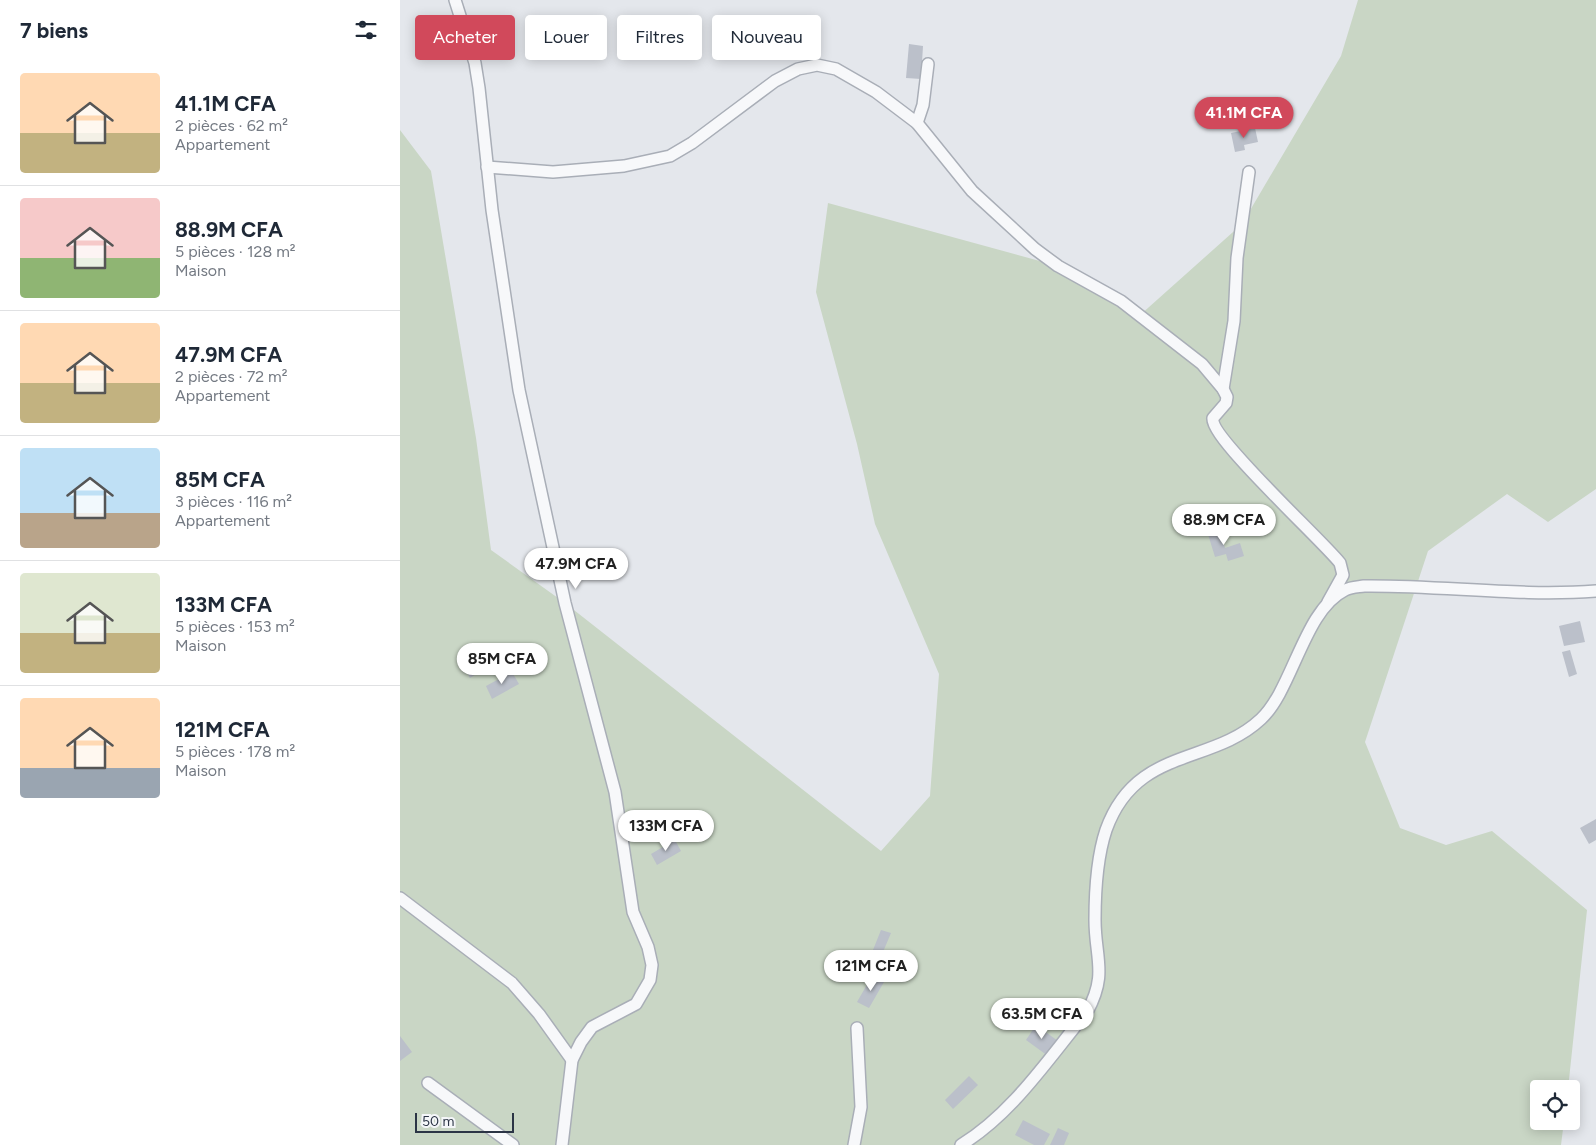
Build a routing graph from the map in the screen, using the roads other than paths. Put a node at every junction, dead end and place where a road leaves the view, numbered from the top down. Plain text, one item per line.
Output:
1 (455, 0) edge
2 (928, 64) dead end
3 (917, 123) junction
4 (487, 167) junction
5 (1249, 172) dead end
6 (1223, 388) junction
7 (1596, 591) edge
8 (1328, 602) junction
9 (400, 898) edge
10 (857, 1028) dead end
11 (572, 1060) junction
12 (428, 1083) dead end
13 (513, 1145) edge
14 (562, 1145) edge
15 (854, 1145) edge
16 (961, 1145) edge

1 - 4 street
2 - 3 street
3 - 4 street
3 - 6 street
4 - 11 street
5 - 6 street
6 - 8 street
7 - 8 street
8 - 16 street
9 - 11 street
10 - 15 street
11 - 14 street
12 - 13 street

